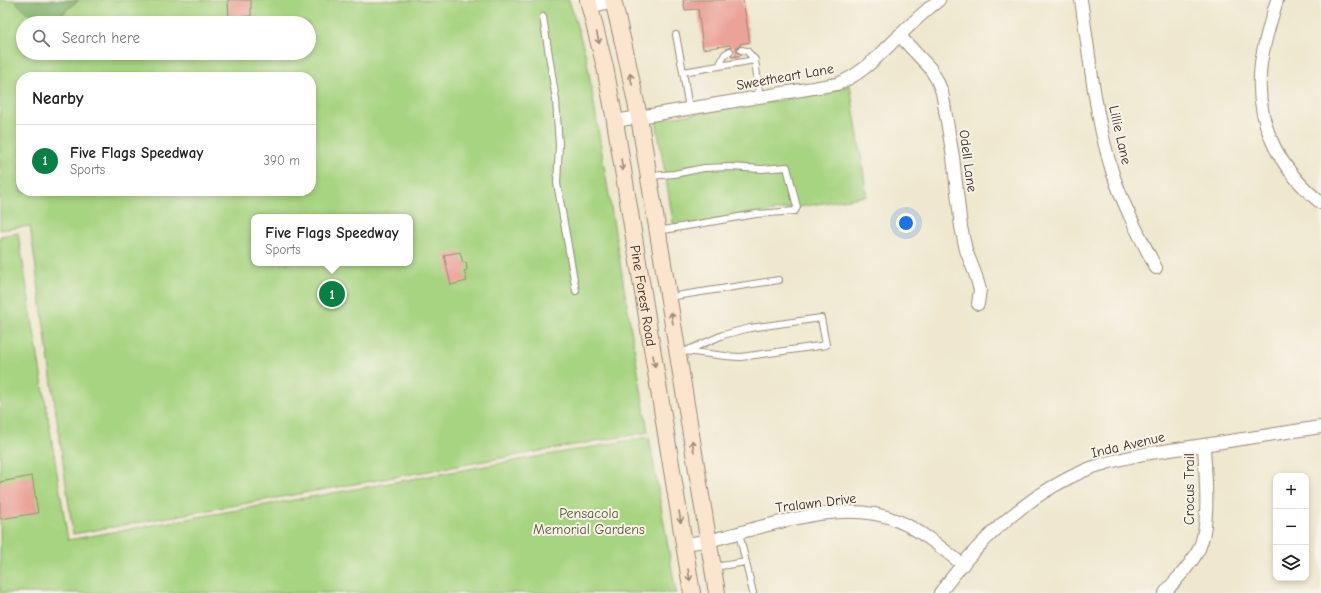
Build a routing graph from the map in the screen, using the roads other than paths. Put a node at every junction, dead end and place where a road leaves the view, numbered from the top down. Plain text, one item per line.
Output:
1 (615, 0) edge
2 (939, 0) edge
3 (1081, 0) edge
4 (1277, 0) edge
5 (589, 3) edge
6 (543, 17) dead end
7 (676, 35) dead end
8 (899, 36) junction
9 (741, 50) dead end
10 (730, 51) dead end
11 (755, 60) junction
12 (719, 66) junction
13 (683, 72) junction
14 (760, 98) junction
15 (684, 110) junction
16 (639, 117) junction
17 (615, 121) junction
18 (648, 176) junction
19 (1321, 202) edge
20 (658, 231) junction
21 (1156, 268) dead end
22 (665, 278) junction
23 (779, 280) dead end
24 (641, 282) junction
25 (576, 291) dead end
26 (669, 297) junction
27 (978, 304) dead end
28 (682, 351) junction
29 (1321, 427) edge
30 (1204, 445) junction
31 (699, 484) junction
32 (675, 489) junction
33 (739, 533) junction
34 (708, 540) junction
35 (684, 544) junction
36 (746, 562) junction
37 (963, 566) junction
38 (713, 567) junction
39 (692, 593) edge
40 (717, 593) edge
41 (752, 593) edge
42 (940, 593) edge
43 (1165, 593) edge

1 - 5 street
16 -> 1 main road, Pine Forest Road
2 - 8 street, Sweetheart Lane
3 - 21 street, Lillie Lane
4 - 19 street
5 -> 17 main road, Pine Forest Road
6 - 25 lane
7 - 13 lane
8 - 14 street, Sweetheart Lane
8 - 27 street, Odell Lane
9 - 11 lane
10 - 12 lane
11 - 12 lane
11 - 14 lane
12 - 13 lane
13 - 15 lane
14 - 15 street, Sweetheart Lane
15 - 16 street, Sweetheart Lane
16 - 17 street, Sweetheart Lane
16 - 18 main road, Pine Forest Road
17 -> 24 main road, Pine Forest Road
18 - 20 main road, Pine Forest Road
18 - 20 lane
20 - 22 main road, Pine Forest Road
22 - 24 main road
22 - 26 main road, Pine Forest Road
23 - 26 lane
24 -> 32 main road, Pine Forest Road
28 -> 26 main road, Pine Forest Road
28 - 28 lane
31 -> 28 main road, Pine Forest Road
29 - 30 street, Inda Avenue
30 - 37 street, Inda Avenue
30 - 43 street, Crocus Trail
31 - 32 main road
31 - 34 main road, Pine Forest Road
32 -> 35 main road, Pine Forest Road
33 - 34 street, Tralawn Drive
33 - 36 lane
33 - 37 street, Tralawn Drive
34 - 35 street, Tralawn Drive
34 - 38 main road, Pine Forest Road
35 -> 39 main road, Pine Forest Road
36 - 38 lane
36 - 41 lane
37 - 42 street, Inda Avenue
38 - 40 main road, Pine Forest Road

